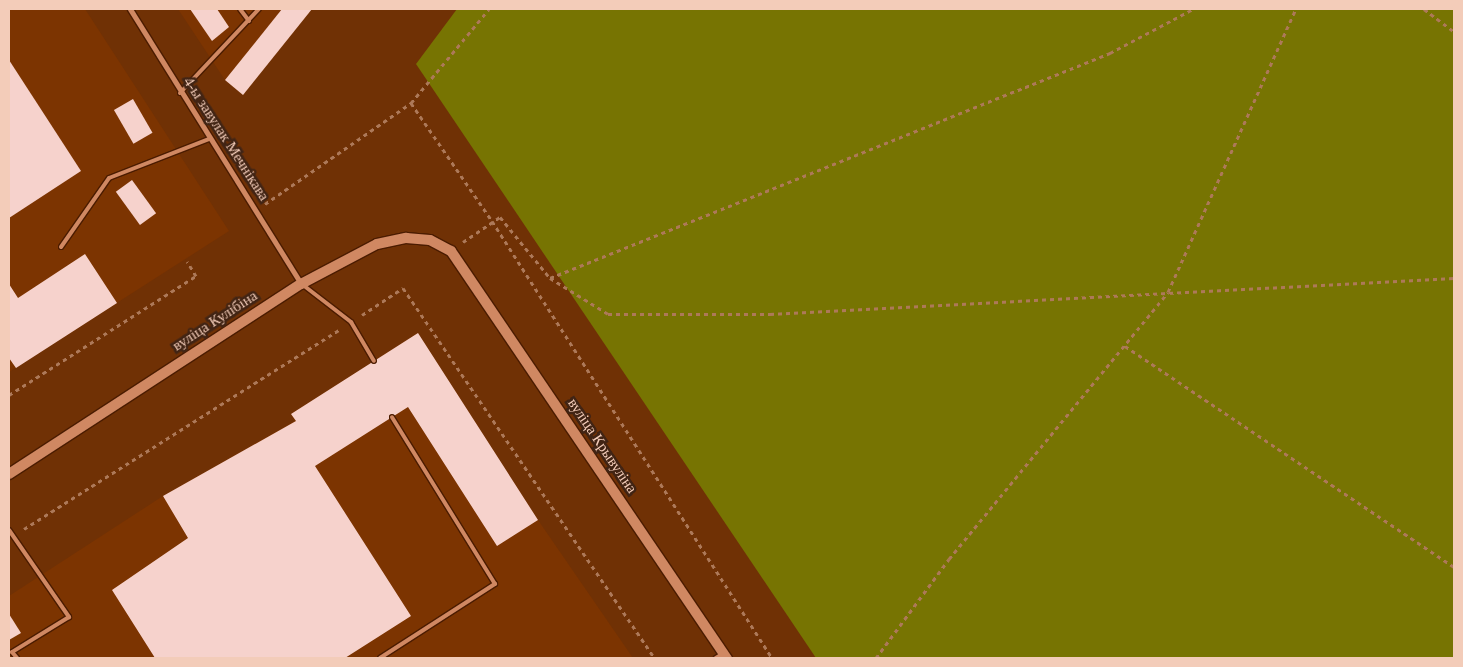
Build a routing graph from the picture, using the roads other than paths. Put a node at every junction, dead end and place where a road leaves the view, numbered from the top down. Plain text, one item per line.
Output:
1 (130, 9) edge
2 (240, 9) edge
3 (259, 9) edge
4 (249, 21) junction
5 (180, 93) junction
6 (209, 139) junction
7 (61, 247) dead end
8 (451, 251) joint
9 (301, 284) junction
10 (374, 361) dead end
11 (392, 417) dead end
12 (9, 474) edge
13 (9, 530) edge
14 (722, 657) edge
15 (17, 658) edge
16 (380, 658) edge

1 - 5 street, 4-ы завулак Мечнікава
2 - 4 lane
3 - 4 lane
4 - 5 lane
5 - 6 street, 4-ы завулак Мечнікава
6 - 7 lane
6 - 9 street, 4-ы завулак Мечнікава
8 - 9 main road, вуліца Кулібіна
8 - 14 main road, вуліца Крывуліна
9 - 10 lane
9 - 12 main road, вуліца Кулібіна
11 - 16 lane
13 - 15 lane

